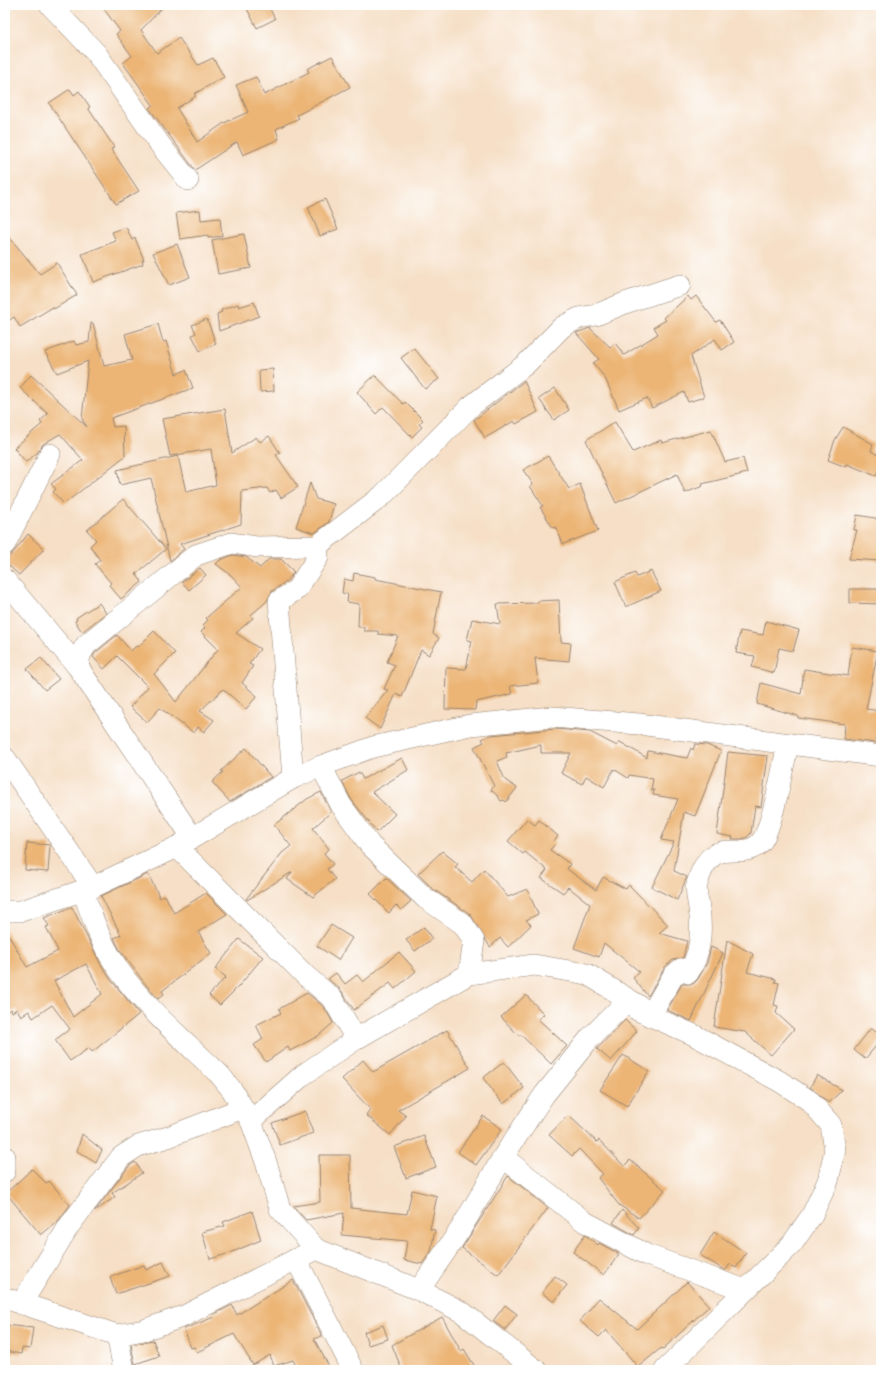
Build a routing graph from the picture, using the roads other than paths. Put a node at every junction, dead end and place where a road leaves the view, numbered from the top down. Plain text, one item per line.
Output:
1 (50, 5) edge
2 (188, 180) dead end
3 (680, 285) dead end
4 (50, 454) dead end
5 (5, 544) edge
6 (317, 546) junction
7 (5, 580) edge
8 (78, 667) junction
9 (788, 743) junction
10 (881, 756) edge
11 (5, 758) edge
12 (321, 766) junction
13 (293, 778) junction
14 (185, 842) junction
15 (88, 889) junction
16 (5, 911) edge
17 (469, 974) junction
18 (624, 1004) junction
19 (652, 1013) junction
20 (356, 1039) junction
21 (247, 1115) junction
22 (5, 1157) edge
23 (503, 1157) junction
24 (5, 1171) edge
25 (316, 1249) junction
26 (296, 1259) junction
27 (419, 1290) junction
28 (745, 1290) junction
29 (13, 1301) edge
30 (117, 1335) junction
31 (124, 1370) edge
32 (352, 1370) edge
33 (536, 1370) edge
34 (665, 1370) edge

1 - 2 street
3 - 6 street
4 - 5 street
6 - 8 street
6 - 13 street
7 - 8 street
8 - 14 street
9 - 10 street
9 - 12 street
9 - 19 street
11 - 15 street
12 - 13 street
12 - 17 street
13 - 14 street
14 - 15 street
14 - 20 street
15 - 16 street
15 - 21 street
17 - 19 street
17 - 20 street
18 - 19 street
18 - 23 street
18 - 28 street
20 - 21 street
21 - 25 street
21 - 29 street
22 - 24 street
23 - 27 street
23 - 28 street
25 - 26 street
25 - 27 street
26 - 30 street
26 - 32 street
27 - 33 street
28 - 34 street
29 - 30 street
30 - 31 street

